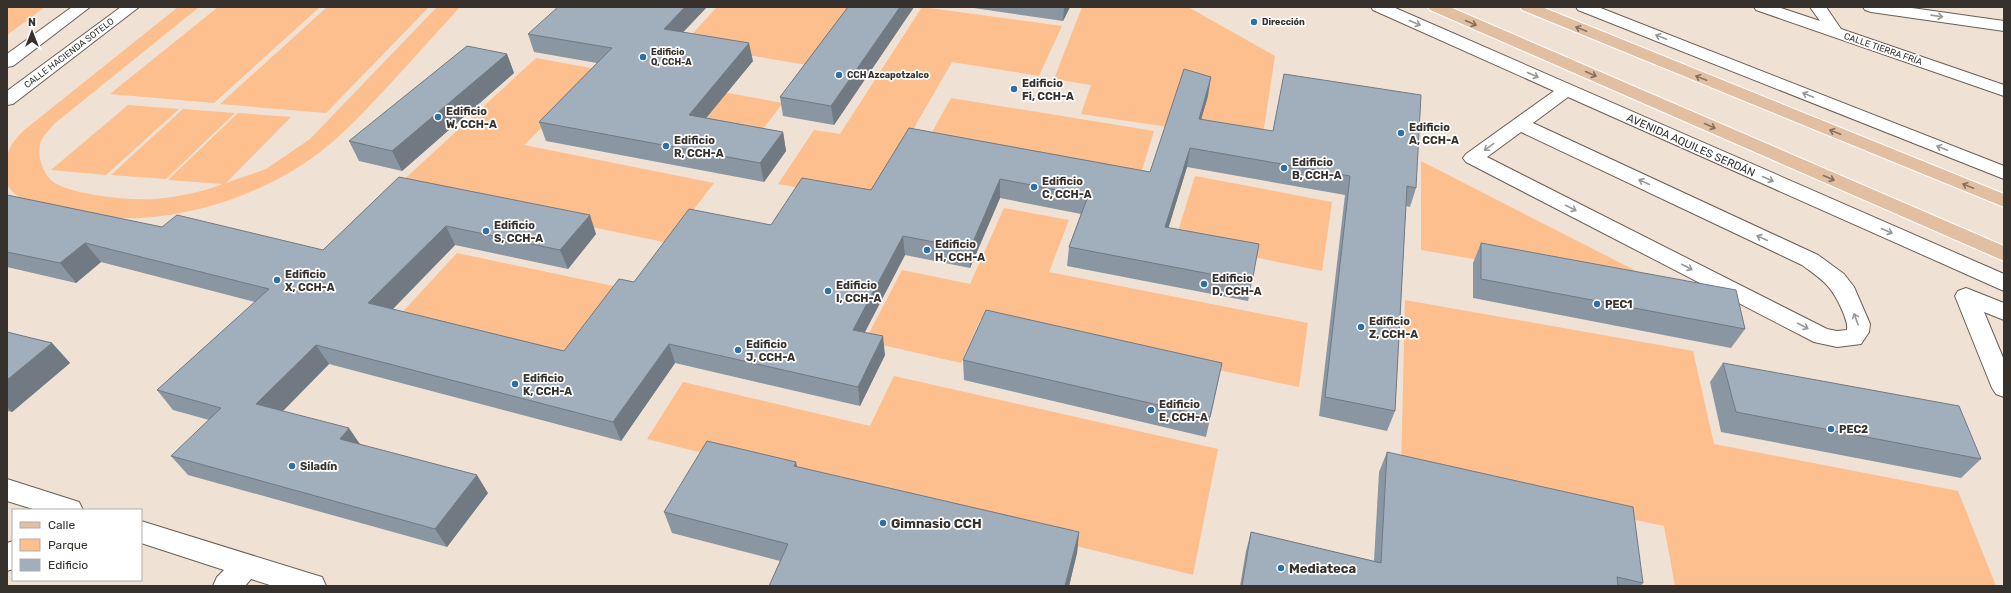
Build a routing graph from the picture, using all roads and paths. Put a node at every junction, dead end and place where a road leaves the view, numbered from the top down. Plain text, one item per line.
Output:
1 (82, 7) edge
2 (131, 7) edge
3 (1379, 7) edge
4 (1436, 7) edge
5 (1528, 7) edge
6 (1584, 7) edge
7 (1762, 7) edge
8 (1818, 7) edge
9 (1871, 7) edge
10 (1972, 7) edge
11 (2004, 11) edge
12 (2004, 26) edge
13 (1835, 32) junction
14 (7, 62) edge
15 (1567, 90) junction
16 (2004, 91) edge
17 (7, 100) edge
18 (1520, 124) junction
19 (2004, 173) edge
20 (2004, 201) edge
21 (2004, 254) edge
22 (2004, 283) edge
23 (2004, 312) edge
24 (2004, 388) edge
25 (7, 490) edge
26 (64, 509) edge
27 (142, 532) edge
28 (246, 565) junction
29 (227, 586) edge
30 (312, 586) edge

1 - 14 street
2 - 17 street, CALLE HACIENDA SOTELO
3 -> 15 street, AVENIDA AQUILES SERDÁN
4 -> 21 main road
20 -> 5 main road
19 -> 6 street
7 - 13 street, CALLE TIERRA FRÍA
8 - 13 street
9 -> 12 street
10 - 11 street
13 - 16 street, CALLE TIERRA FRÍA
15 - 18 street
15 -> 22 street, AVENIDA AQUILES SERDÁN
18 -> 18 street
23 - 24 street
25 - 26 street
27 - 28 street
28 - 29 street
28 - 30 street

